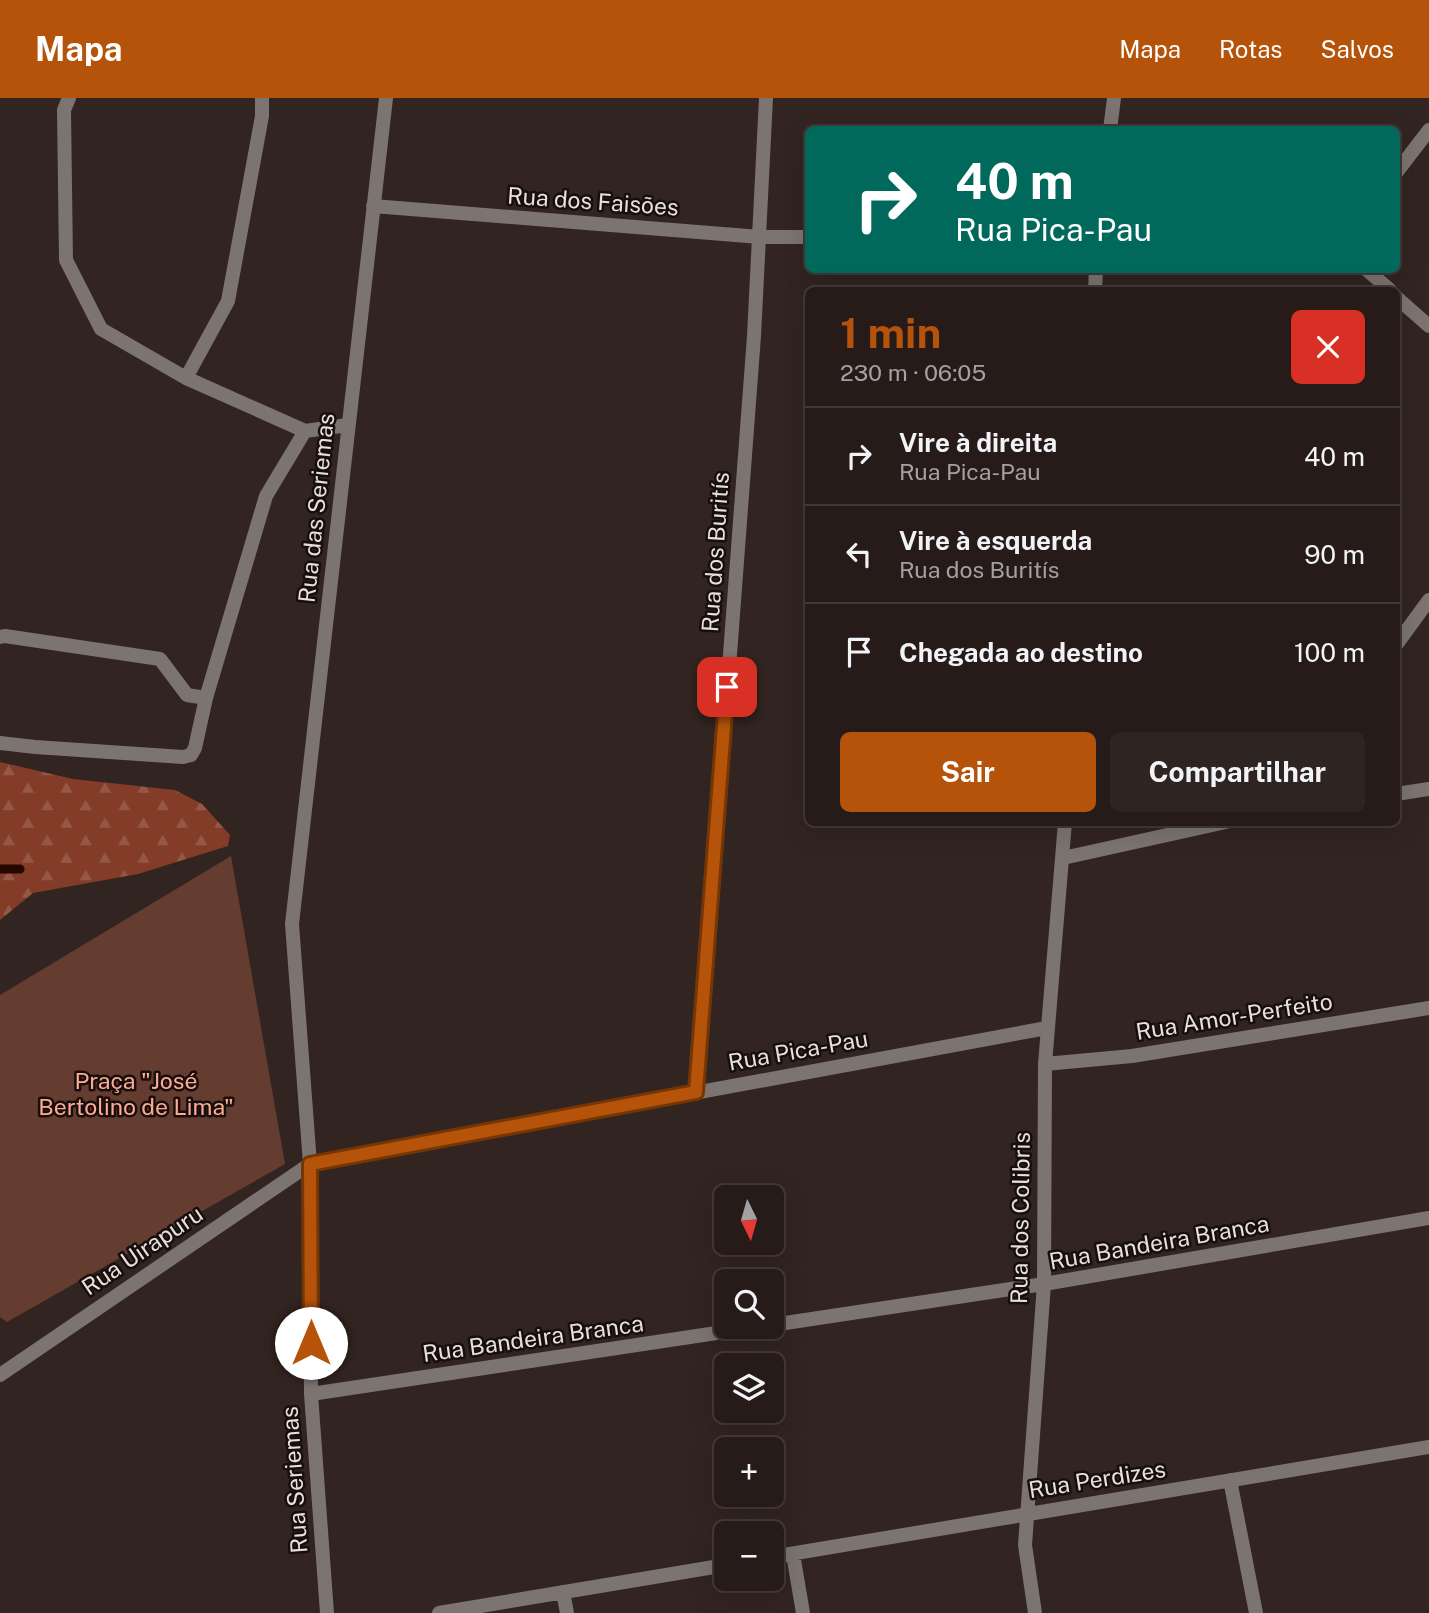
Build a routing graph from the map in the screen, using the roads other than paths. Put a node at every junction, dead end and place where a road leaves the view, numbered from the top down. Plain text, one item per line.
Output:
1 (69, 98) edge
2 (262, 98) edge
3 (386, 98) edge
4 (766, 98) edge
5 (1114, 98) edge
6 (1110, 126) edge
7 (1429, 130) edge
8 (1400, 168) edge
9 (373, 206) junction
10 (760, 237) junction
11 (805, 237) edge
12 (1370, 273) edge
13 (1387, 287) edge
14 (1400, 300) edge
15 (1429, 326) edge
16 (186, 378) junction
17 (348, 425) junction
18 (305, 431) junction
19 (1429, 600) edge
20 (0, 636) edge
21 (1400, 640) edge
22 (206, 698) junction
23 (0, 743) edge
24 (1429, 789) edge
25 (1400, 793) edge
26 (1065, 826) edge
27 (1208, 826) edge
28 (1063, 858) junction
29 (292, 924) joint
30 (1429, 1008) edge
31 (1047, 1028) junction
32 (1045, 1064) junction
33 (696, 1092) junction
34 (310, 1164) junction
35 (1429, 1218) edge
36 (1044, 1284) junction
37 (784, 1323) edge
38 (714, 1333) edge
39 (0, 1375) edge
40 (311, 1394) junction
41 (1429, 1447) edge
42 (1230, 1480) junction
43 (1027, 1514) junction
44 (793, 1553) junction
45 (784, 1555) edge
46 (714, 1567) edge
47 (563, 1592) junction
48 (327, 1613) edge
49 (439, 1613) edge
50 (567, 1613) edge
51 (803, 1613) edge
52 (1035, 1613) edge
53 (1256, 1613) edge

1 - 16 street
2 - 16 street
3 - 9 street, Rua das Seriemas
4 - 10 street, Rua dos Buritís
5 - 6 street
7 - 8 street
9 - 10 street, Rua dos Faisões
9 - 17 street, Rua das Seriemas
10 - 11 street, Rua dos Faisões
10 - 33 street, Rua dos Buritís
12 - 13 street
14 - 15 street
16 - 18 street
17 - 18 street
17 - 29 street, Rua das Seriemas
18 - 22 street
19 - 21 street
20 - 22 street
22 - 23 street
24 - 25 street
26 - 28 street, Rua dos Colibris
27 - 28 street
28 - 31 street, Rua dos Colibris
29 - 34 street, Rua Seriemas
30 - 32 street, Rua Amor-Perfeito
31 - 32 street, Rua dos Colibris
31 - 33 street, Rua Pica-Pau
32 - 36 street, Rua dos Colibris
33 - 34 street, Rua Pica-Pau
34 - 39 street, Rua Uirapuru
34 - 40 street, Rua Seriemas
35 - 36 street, Rua Bandeira Branca
36 - 37 street, Rua Bandeira Branca
36 - 43 street, Rua dos Colibris
38 - 40 street, Rua Bandeira Branca
40 - 48 street, Rua Seriemas
41 - 42 street, Rua Perdizes
42 - 43 street, Rua Perdizes
42 - 53 street
43 - 44 street, Rua Perdizes
43 - 52 street, Rua dos Colibris
44 - 45 street, Rua Perdizes
44 - 51 street
46 - 47 street
47 - 49 street
47 - 50 street

